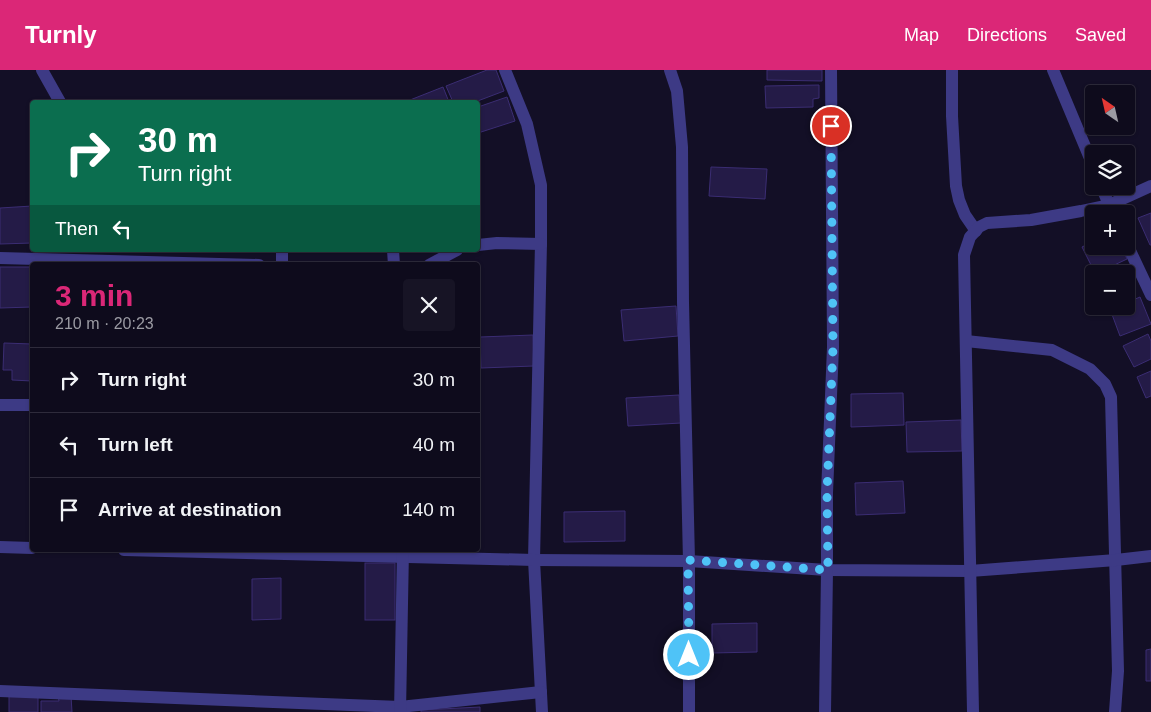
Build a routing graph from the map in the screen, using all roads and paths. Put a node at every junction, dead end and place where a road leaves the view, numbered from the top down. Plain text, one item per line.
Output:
1 (42, 70) edge
2 (505, 70) edge
3 (670, 70) edge
4 (831, 70) edge
5 (952, 70) edge
6 (1053, 70) edge
7 (59, 100) edge
8 (1085, 146) edge
9 (1151, 186) edge
10 (1118, 205) edge
11 (1085, 213) edge
12 (976, 231) junction
13 (541, 244) junction
14 (480, 246) edge
15 (453, 252) edge
16 (1132, 255) edge
17 (0, 258) edge
18 (148, 262) edge
19 (435, 262) edge
20 (1151, 295) edge
21 (966, 341) junction
22 (0, 405) edge
23 (30, 405) edge
24 (0, 547) edge
25 (30, 548) edge
26 (264, 552) edge
27 (403, 554) edge
28 (1151, 556) edge
29 (534, 560) junction
30 (688, 560) junction
31 (1116, 560) junction
32 (828, 570) junction
33 (970, 571) junction
34 (0, 691) edge
35 (541, 692) junction
36 (400, 709) edge
37 (542, 712) edge
38 (689, 712) edge
39 (824, 712) edge
40 (973, 712) edge
41 (1115, 712) edge

1 - 7 street
2 - 13 street
3 - 30 street
4 - 32 street
5 - 12 street
6 - 8 street
9 - 10 street
11 - 12 street
12 - 21 street
13 - 14 street
13 - 29 street
15 - 19 street
16 - 20 street
17 - 18 street
21 - 31 street
21 - 33 street
22 - 23 street
24 - 25 street
26 - 27 street
27 - 29 street
27 - 36 street
28 - 31 street
29 - 30 street
29 - 35 street
30 - 32 street
30 - 38 street
31 - 33 street
31 - 41 street
32 - 33 street
32 - 39 street
33 - 40 street
34 - 36 street
35 - 36 street
35 - 37 street

